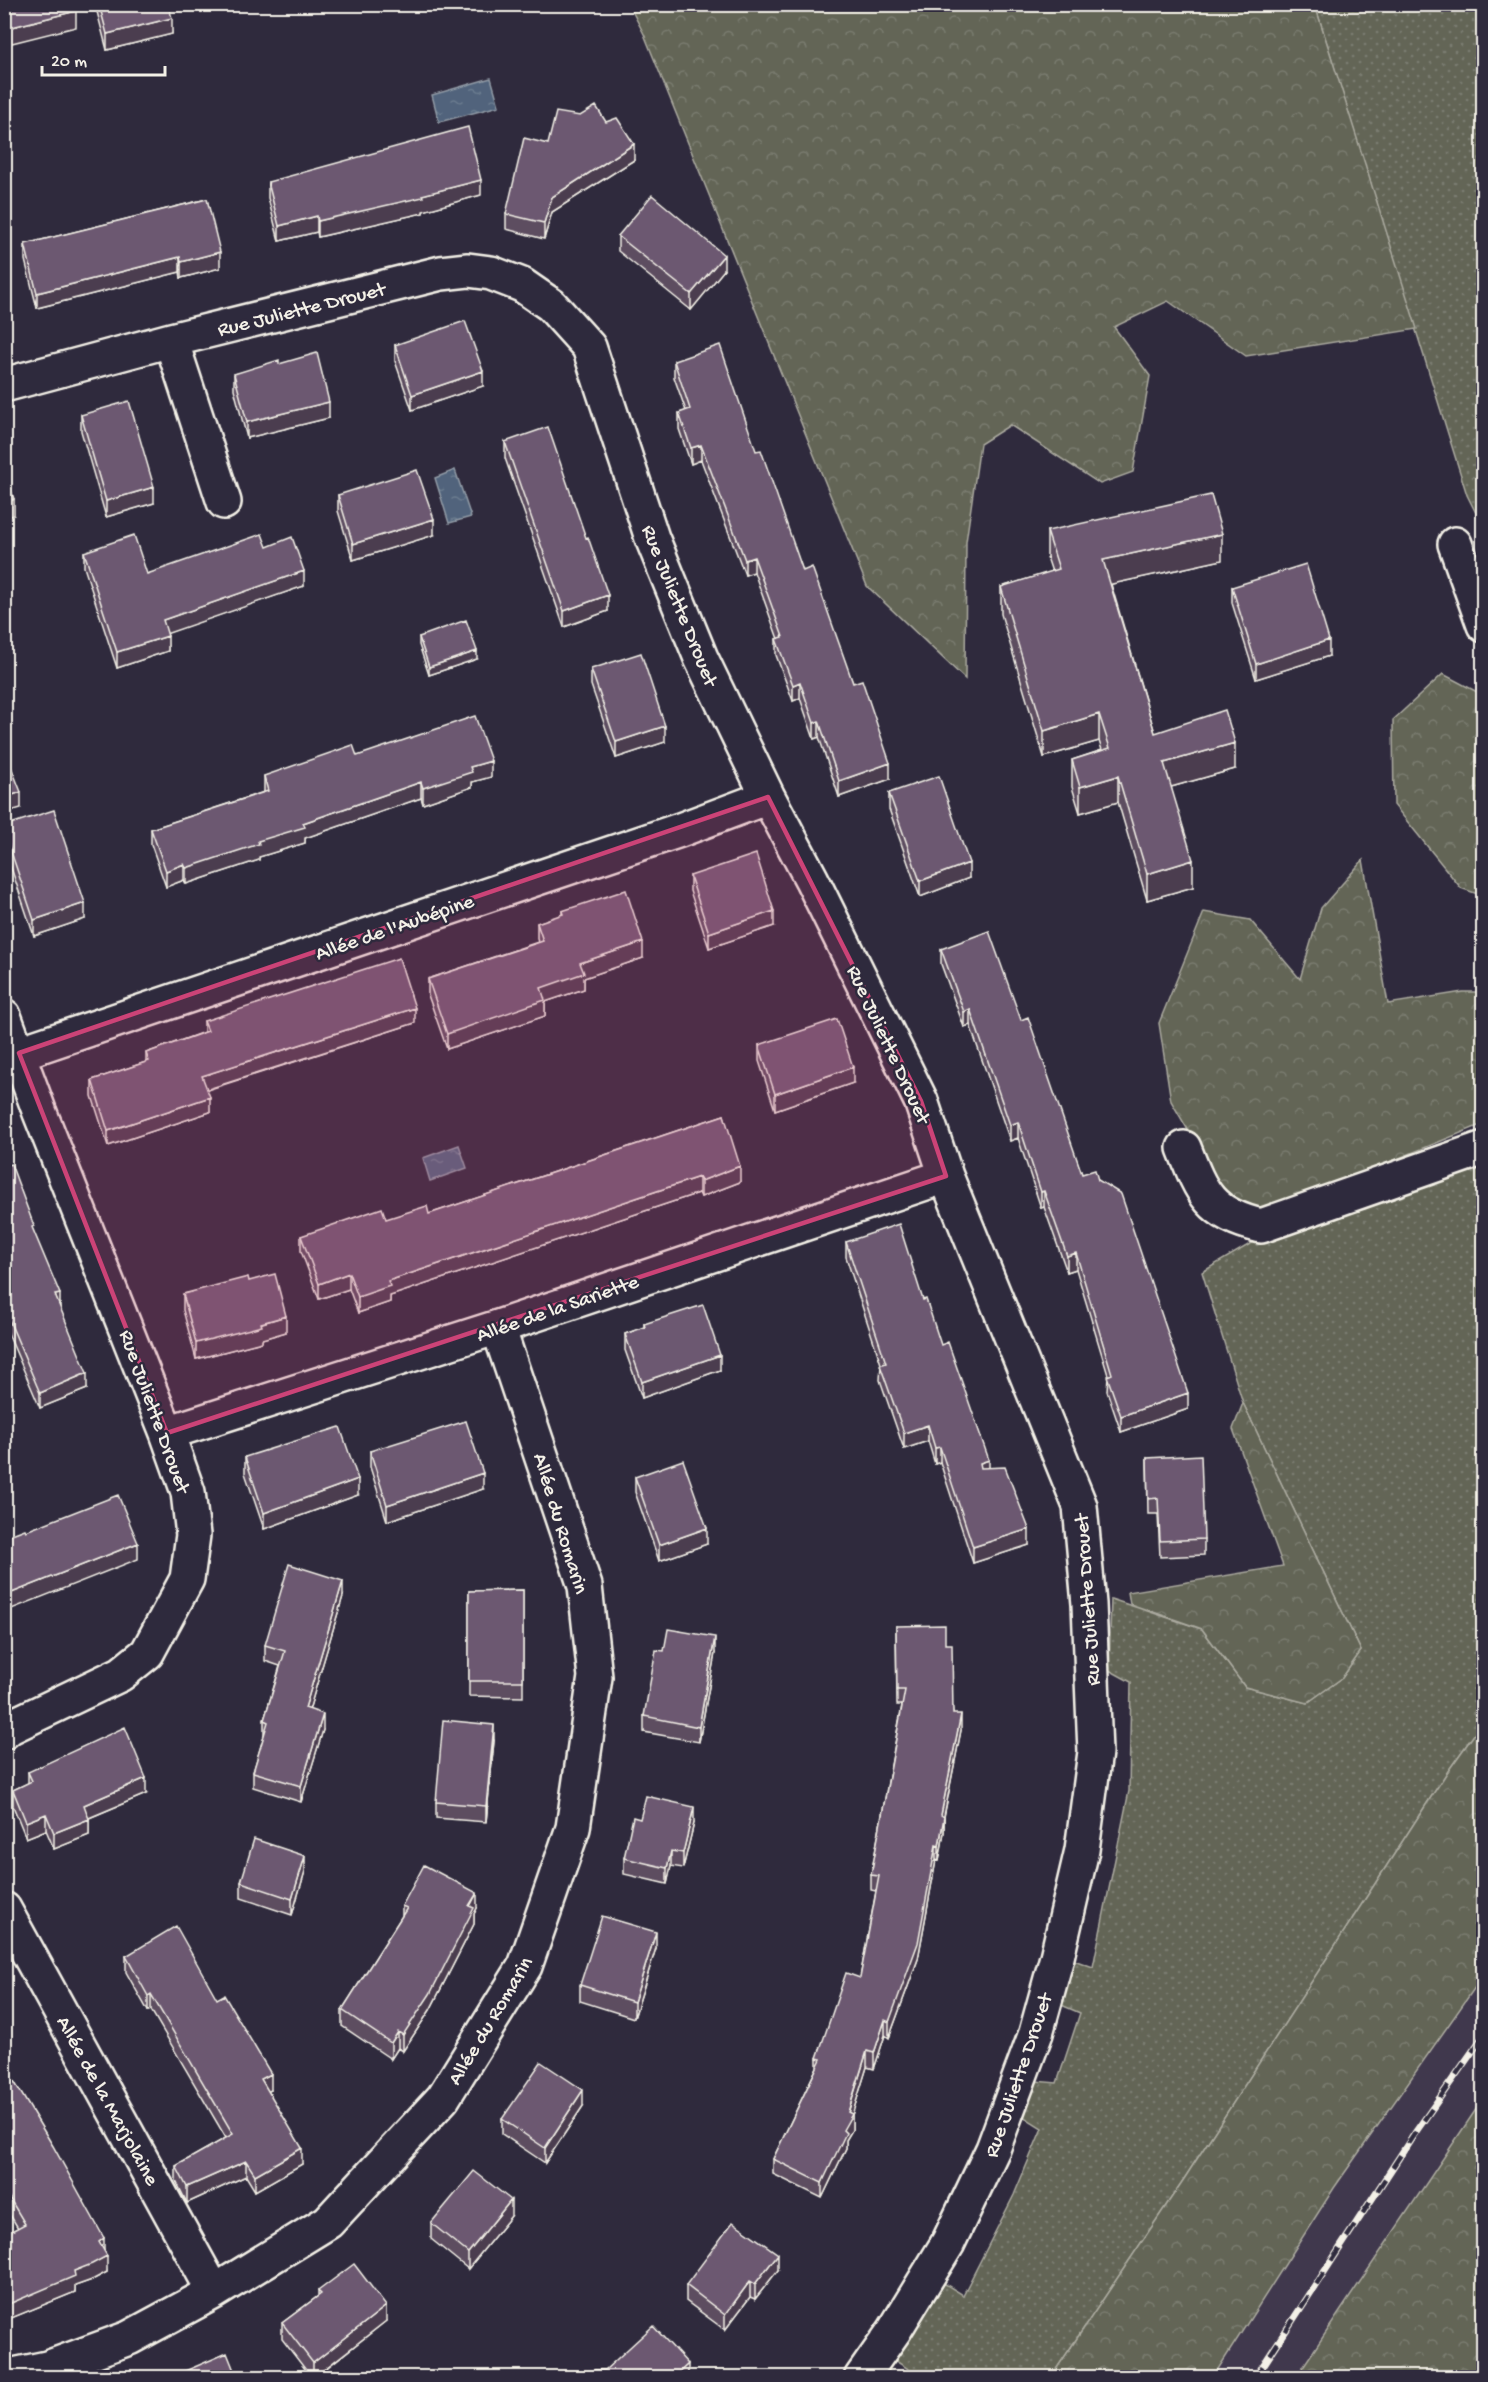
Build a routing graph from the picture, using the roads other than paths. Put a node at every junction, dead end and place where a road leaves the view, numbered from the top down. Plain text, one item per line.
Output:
1 (171, 340) junction
2 (4, 385) edge
3 (224, 502) dead end
4 (1455, 544) dead end
5 (1484, 625) edge
6 (768, 797) junction
7 (4, 1016) edge
8 (19, 1053) junction
9 (1184, 1148) dead end
10 (1484, 1148) edge
11 (946, 1176) junction
12 (498, 1327) junction
13 (167, 1433) junction
14 (4, 1732) edge
15 (4, 1909) edge
16 (214, 2292) junction
17 (4, 2377) edge
18 (861, 2378) edge

1 - 2 street, Rue Juliette Drouet
1 - 3 street
1 - 6 street, Rue Juliette Drouet
4 - 5 street
6 - 8 street, Allée de l'Aubépine
6 - 11 street, Rue Juliette Drouet
7 - 8 street, Rue Juliette Drouet
8 - 13 street, Rue Juliette Drouet
9 - 10 street
11 - 12 street, Allée de la Sariette
11 - 18 street, Rue Juliette Drouet
12 - 13 street, Allée de la Sariette
12 - 16 street, Allée du Romarin
13 - 14 street, Rue Juliette Drouet
15 - 16 street, Allée de la Marjolaine
16 - 17 street, Allée du Romarin

